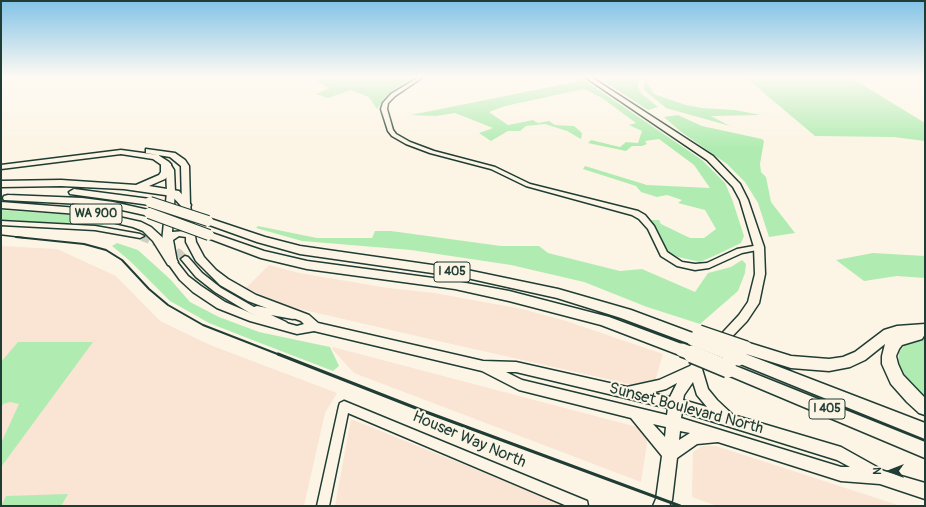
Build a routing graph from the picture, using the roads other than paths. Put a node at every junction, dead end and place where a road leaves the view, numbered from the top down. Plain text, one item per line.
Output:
1 (388, 101) edge
2 (624, 101) edge
3 (121, 152) junction
4 (166, 164) junction
5 (1, 167) edge
6 (1, 184) edge
7 (124, 186) junction
8 (1, 191) edge
9 (171, 192) junction
10 (1, 198) edge
11 (1, 205) edge
12 (186, 205) junction
13 (149, 208) junction
14 (1, 223) edge
15 (140, 236) tunnel mouth
16 (189, 236) junction
17 (167, 242) junction
18 (758, 246) junction
19 (185, 259) tunnel mouth
20 (172, 262) junction
21 (241, 304) junction
22 (310, 322) junction
23 (925, 329) edge
24 (297, 330) junction
25 (925, 334) edge
26 (737, 358) junction
27 (483, 366) junction
28 (696, 368) junction
29 (617, 390) junction
30 (675, 404) junction
31 (925, 408) edge
32 (634, 412) junction
33 (729, 419) junction
34 (673, 422) junction
35 (925, 431) edge
36 (727, 438) junction
37 (925, 450) edge
38 (670, 454) junction
39 (881, 477) junction
40 (925, 491) edge
41 (664, 504) edge
42 (323, 506) edge
43 (582, 506) edge

1 - 18 street
2 - 18 main road
3 - 4 main road
3 - 5 main road
3 - 12 main road, Sunset Boulevard North
4 - 7 highway
4 - 9 main road, Sunset Boulevard North
6 - 7 highway, WA 900
7 - 9 highway, WA 900
8 - 13 highway, I 405
9 - 12 highway
9 - 17 main road, Sunset Boulevard North
10 - 13 highway, I 405
11 - 20 highway, WA 900
12 - 16 main road, Sunset Boulevard North / WA 900
13 - 26 highway, I 405, bridge
13 - 26 highway, I 405, bridge
14 - 15 street
16 - 17 main road
16 - 22 main road, Sunset Boulevard North / WA 900
17 - 20 main road, Sunset Boulevard North
18 - 28 main road
19 - 21 street
20 - 24 main road, Sunset Boulevard North / WA 900
21 - 22 street
21 - 24 street
22 - 24 main road, Sunset Boulevard North / WA 900
22 - 27 main road, Sunset Boulevard North / WA 900
23 - 26 highway
25 - 31 highway
26 - 35 highway, I 405
26 - 37 highway, I 405
27 - 29 main road, Sunset Boulevard North / WA 900
27 - 32 main road, Sunset Boulevard North / WA 900
28 - 29 main road
28 - 30 main road
28 - 33 main road
29 - 30 main road, Sunset Boulevard North / WA 900
30 - 33 main road, Sunset Boulevard North / WA 900
30 - 34 main road
32 - 34 main road, Sunset Boulevard North / WA 900
32 - 38 main road
33 - 39 main road, Sunset Boulevard North / WA 900
34 - 36 main road, Sunset Boulevard North / WA 900
34 - 38 main road
36 - 38 main road
36 - 39 main road, Sunset Boulevard North / WA 900
38 - 41 main road
39 - 40 main road, Sunset Boulevard North / WA 900
42 - 43 street, Houser Way North

